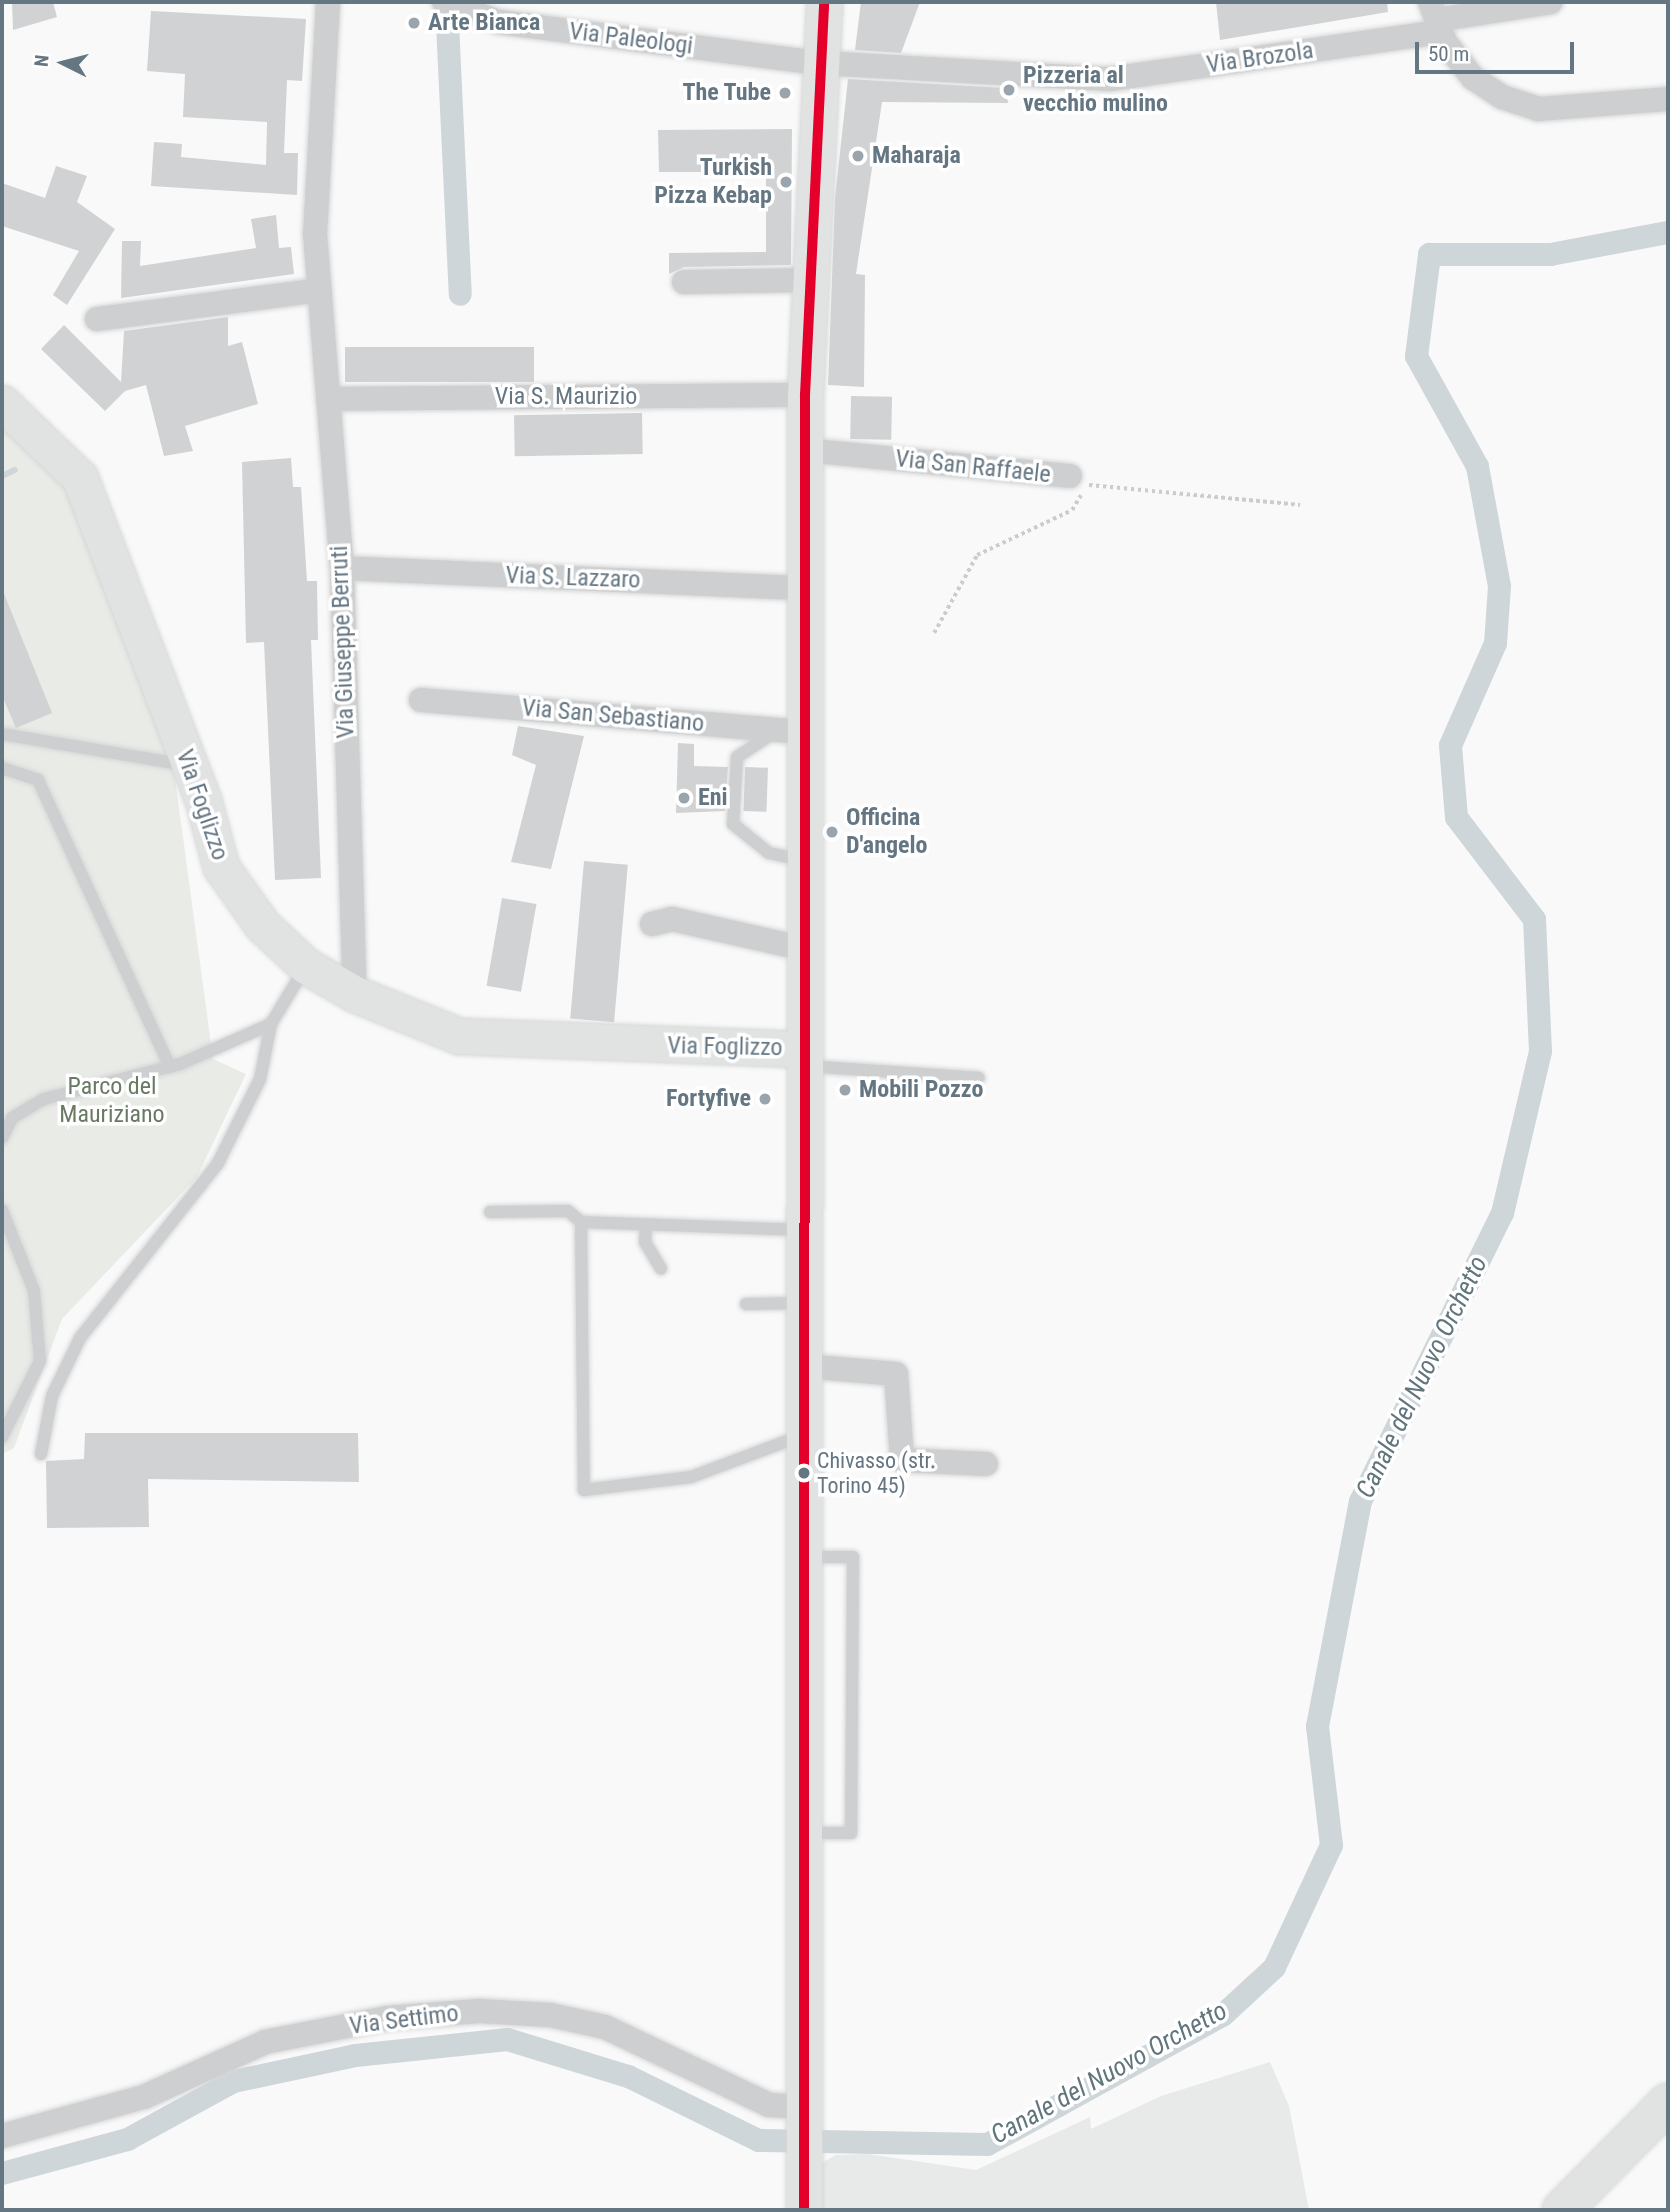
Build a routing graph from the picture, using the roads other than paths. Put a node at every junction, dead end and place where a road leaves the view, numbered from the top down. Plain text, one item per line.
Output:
1 (327, 2) edge
2 (1551, 2) edge
3 (451, 5) edge
4 (826, 5) edge
5 (1435, 18) edge
6 (821, 63) junction
7 (1668, 99) edge
8 (809, 280) junction
9 (684, 282) dead end
10 (319, 290) junction
11 (97, 319) dead end
12 (805, 395) junction
13 (328, 399) junction
14 (2, 403) edge
15 (805, 450) junction
16 (1077, 480) road end
17 (342, 568) junction
18 (804, 588) junction
19 (421, 700) dead end
20 (792, 731) junction
21 (2, 734) edge
22 (190, 765) junction
23 (2, 768) edge
24 (805, 861) junction
25 (652, 924) dead end
26 (805, 949) junction
27 (306, 965) junction
28 (355, 994) junction
29 (271, 1024) junction
30 (805, 1057) junction
31 (170, 1067) junction
32 (979, 1078) dead end
33 (2, 1138) edge
34 (2, 1210) edge
35 (490, 1212) dead end
36 (581, 1222) junction
37 (646, 1224) junction
38 (805, 1230) junction
39 (661, 1269) dead end
40 (806, 1303) junction
41 (746, 1304) dead end
42 (805, 1366) junction
43 (806, 1434) junction
44 (2, 1437) edge
45 (41, 1454) dead end
46 (986, 1464) dead end
47 (806, 1557) junction
48 (807, 1833) junction
49 (1668, 2103) edge
50 (805, 2118) junction
51 (2, 2136) edge
52 (804, 2210) edge
53 (1562, 2210) edge

1 - 10 street, Via Giuseppe Berruti
2 - 5 street, Via Brozola
3 - 6 street, Via Paleologi
4 - 6 main road
5 - 6 street, Via Brozola
5 - 7 street
6 - 8 main road
8 - 9 street
8 - 12 main road
10 - 11 street
10 - 13 street, Via Giuseppe Berruti
12 - 13 street, Via S. Maurizio
12 - 15 main road
13 - 17 street, Via Giuseppe Berruti
14 - 22 main road, Via Foglizzo
15 - 16 street, Via San Raffaele
15 - 18 main road
17 - 18 street, Via S. Lazzaro
17 - 28 street, Via Giuseppe Berruti
18 - 20 main road
19 - 20 street, Via San Sebastiano
20 - 24 main road
20 - 24 lane
21 - 22 lane
22 - 27 main road, Via Foglizzo
23 - 31 lane
24 - 26 main road
25 - 26 street
26 - 30 main road
27 - 28 main road, Via Foglizzo
27 - 29 lane
28 - 30 main road, Via Foglizzo
29 - 31 lane
29 - 45 lane
30 - 32 lane
30 - 38 main road
31 - 33 lane
34 - 44 lane
35 - 36 lane
36 - 37 lane
36 - 43 lane
37 - 38 lane
37 - 39 lane
38 - 40 main road
40 - 41 lane
40 - 42 main road
42 - 43 main road
42 - 46 street
43 - 47 main road
47 - 48 main road
47 - 48 lane
48 - 50 main road
49 - 53 main road
50 - 51 street, Via Settimo
50 - 52 main road

